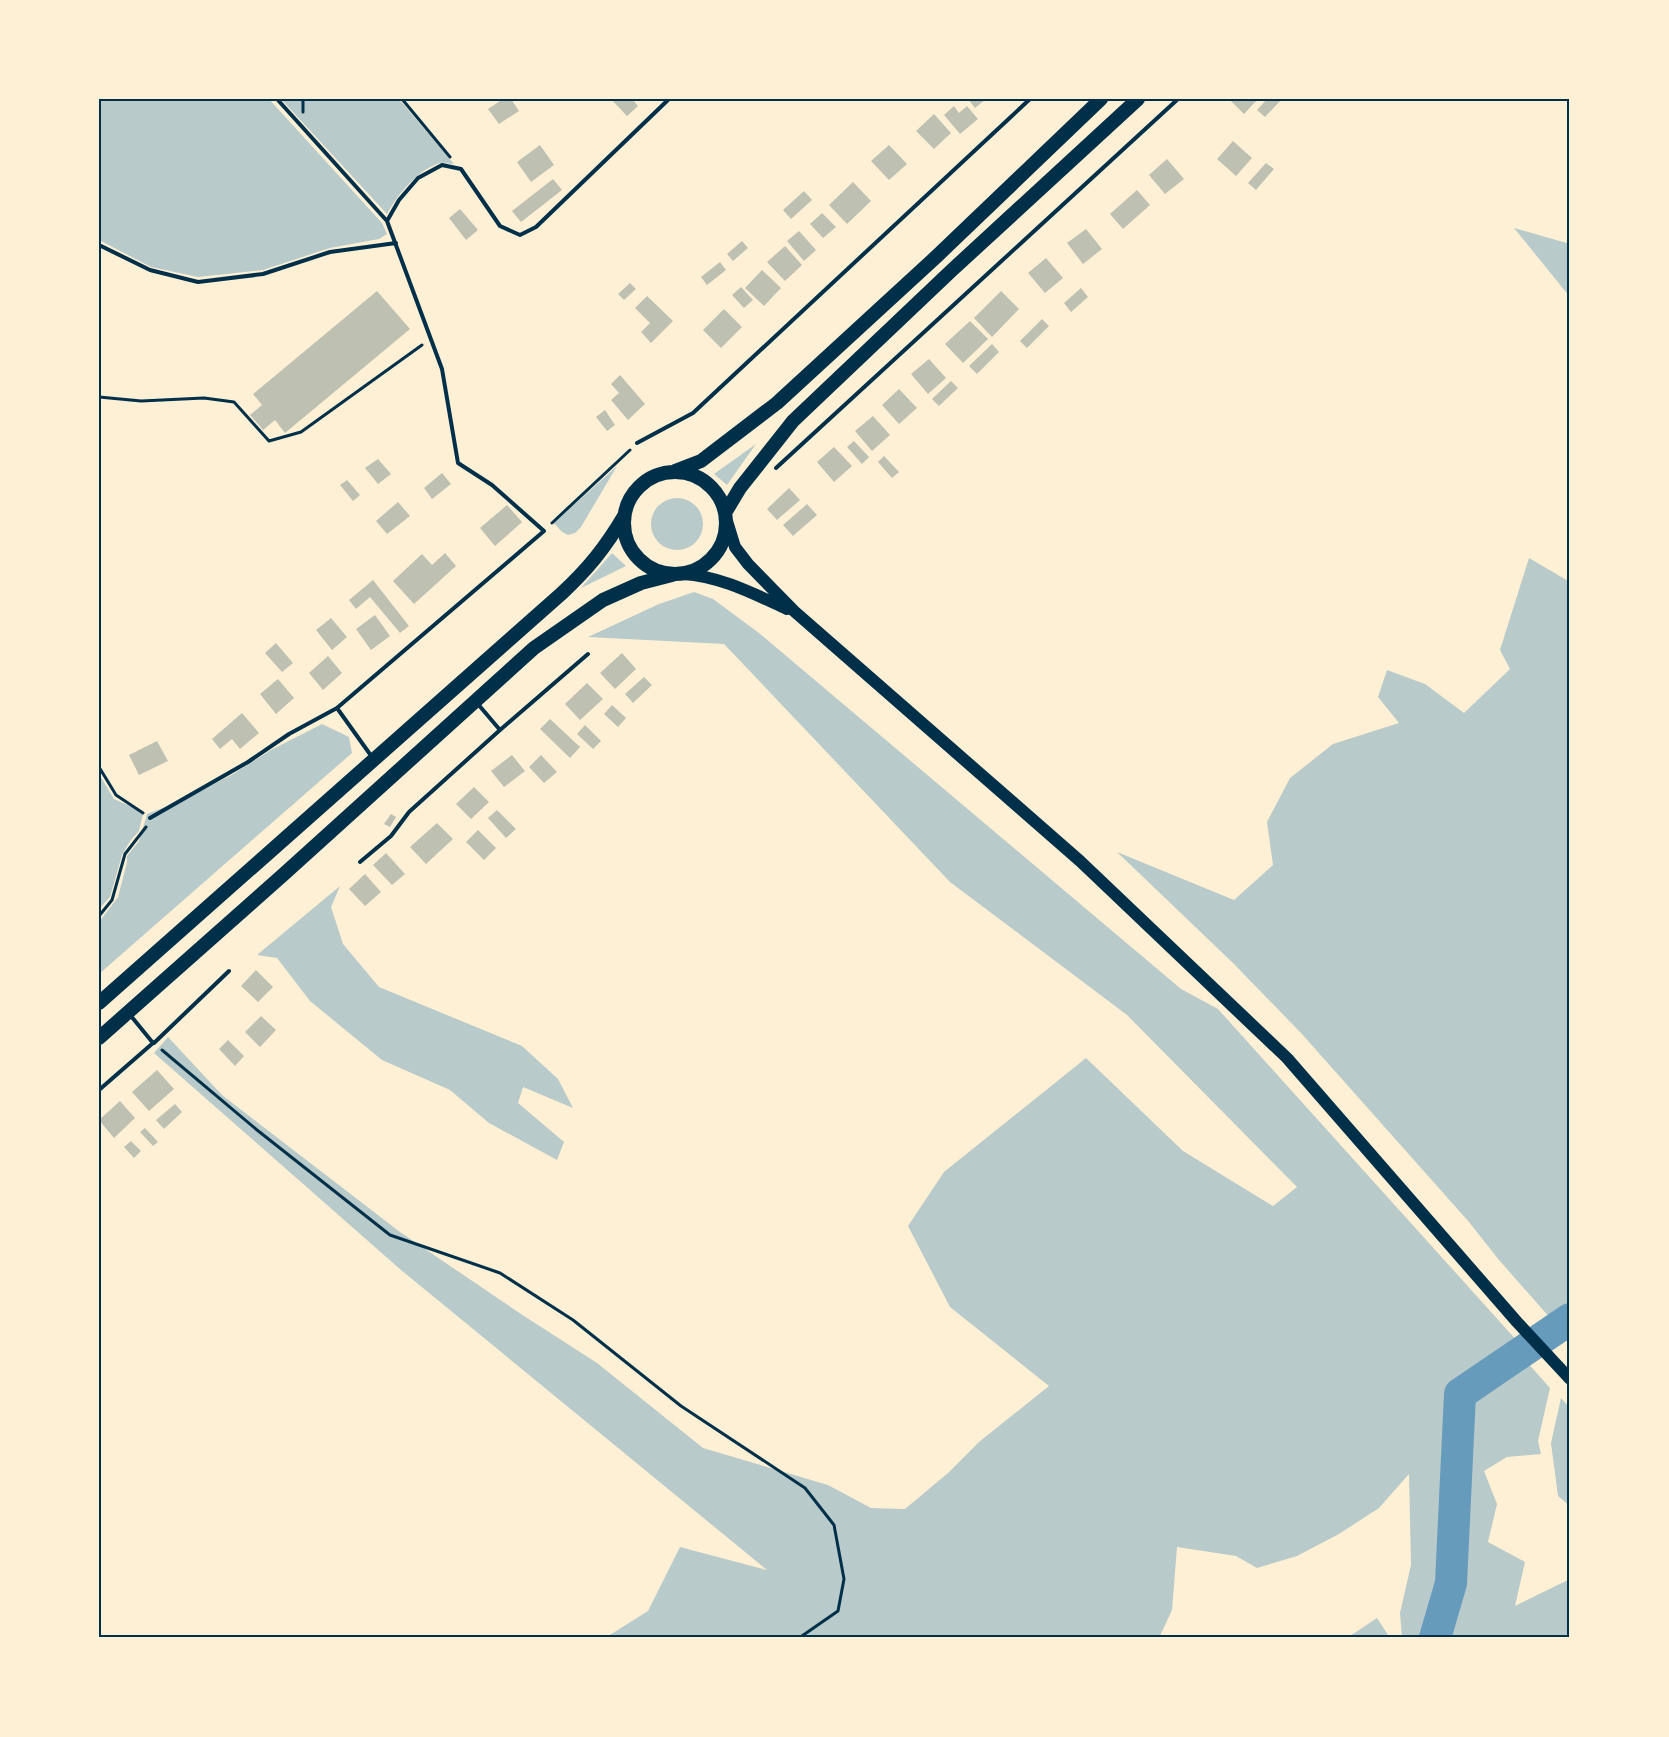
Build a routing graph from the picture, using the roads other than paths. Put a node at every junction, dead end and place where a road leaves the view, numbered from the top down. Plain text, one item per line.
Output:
1 (277, 99) edge
2 (669, 99) edge
3 (1030, 99) edge
4 (1101, 99) edge
5 (1138, 99) edge
6 (1178, 99) edge
7 (387, 221) junction
8 (396, 243) junction
9 (99, 245) edge
10 (637, 443) road end
11 (776, 468) dead end
12 (675, 471) junction
13 (624, 516) junction
14 (726, 517) junction
15 (677, 575) junction
16 (794, 611) junction
17 (588, 654) dead end
18 (475, 700) junction
19 (337, 708) junction
20 (501, 730) junction
21 (374, 760) junction
22 (150, 818) road end
23 (360, 862) dead end
24 (229, 971) dead end
25 (99, 1003) edge
26 (128, 1012) junction
27 (99, 1038) edge
28 (153, 1043) junction
29 (99, 1090) edge
30 (1567, 1376) edge

1 - 7 lane
2 - 7 lane
3 - 10 lane
4 - 12 main road
5 - 14 main road
6 - 11 lane
7 - 8 lane
8 - 9 lane
8 - 19 lane
12 - 13 main road
12 - 14 main road
13 - 15 main road
13 - 21 main road
14 - 15 main road
14 - 16 main road
15 - 16 main road
15 - 18 main road
16 - 30 main road
17 - 20 lane
18 - 20 lane
18 - 26 main road
19 - 21 lane
19 - 22 lane
20 - 23 lane
21 - 25 main road
24 - 28 lane
26 - 27 main road
26 - 28 lane
28 - 29 lane

